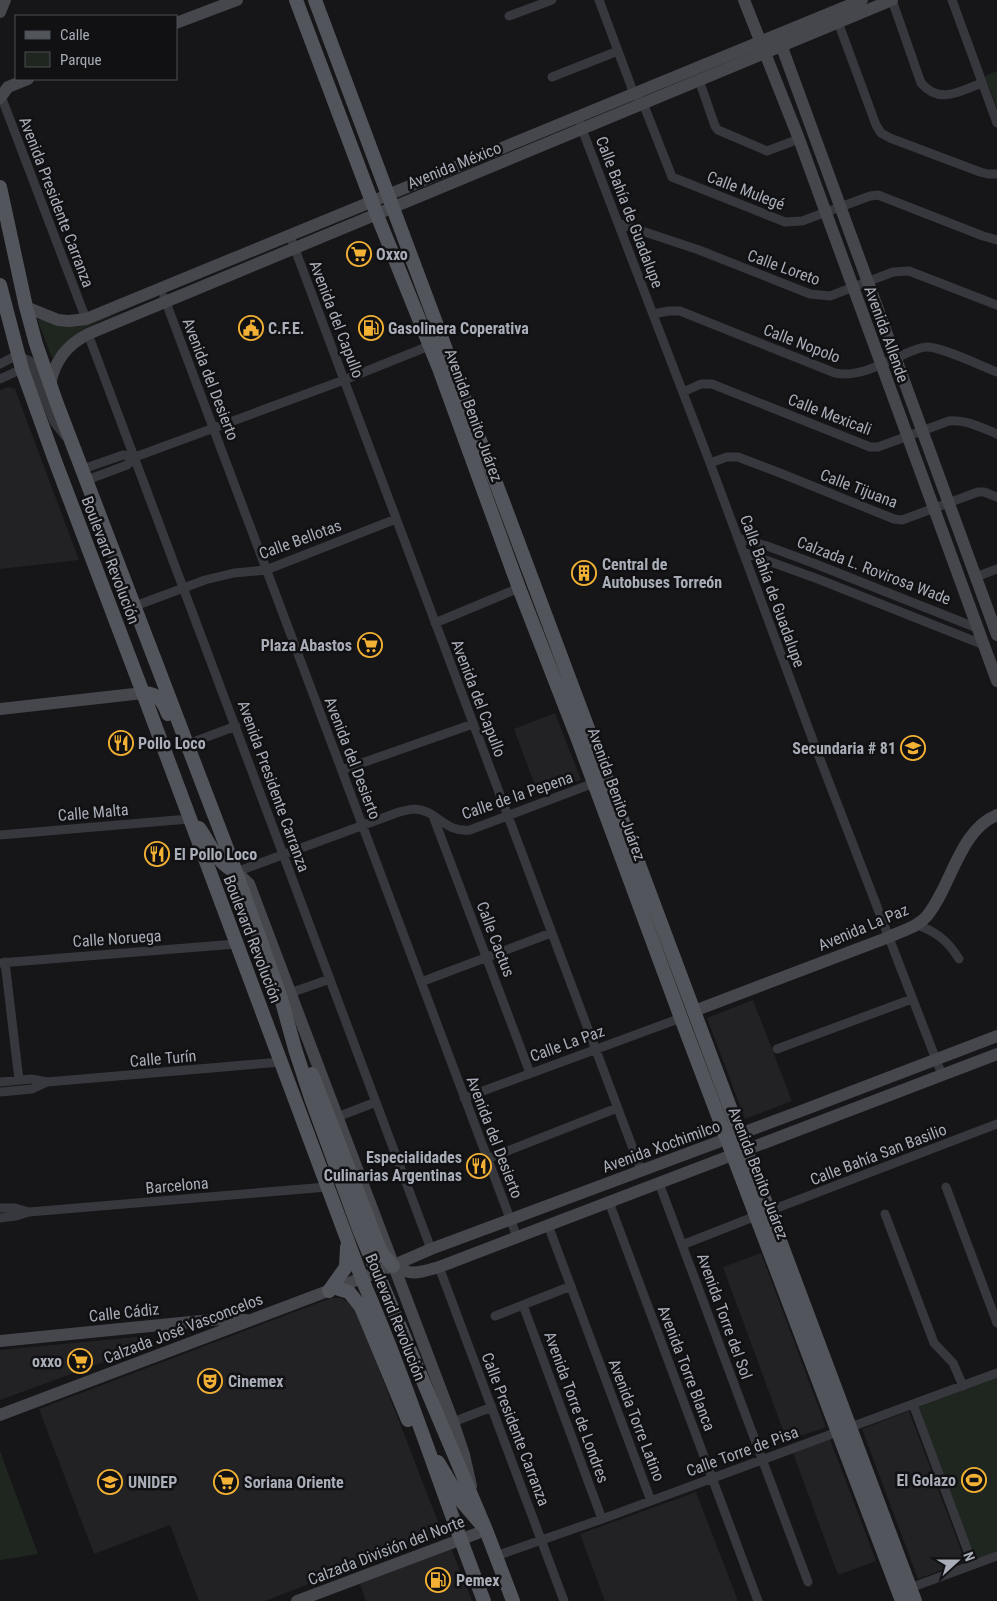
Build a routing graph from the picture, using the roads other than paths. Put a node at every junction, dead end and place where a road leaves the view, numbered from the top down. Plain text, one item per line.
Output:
1 (5, 0) edge
2 (237, 0) edge
3 (296, 0) edge
4 (315, 0) edge
5 (552, 0) edge
6 (598, 0) edge
7 (744, 0) edge
8 (862, 0) edge
9 (892, 0) edge
10 (952, 0) edge
11 (0, 12) edge
12 (509, 16) dead end
13 (178, 22) edge
14 (838, 22) junction
15 (779, 40) junction
16 (763, 47) junction
17 (618, 51) junction
18 (552, 77) dead end
19 (26, 80) edge
20 (699, 80) junction
21 (982, 83) junction
22 (0, 97) edge
23 (638, 98) junction
24 (580, 123) junction
25 (997, 123) edge
26 (799, 139) junction
27 (997, 174) edge
28 (0, 187) edge
29 (391, 201) junction
30 (2, 205) edge
31 (840, 207) junction
32 (374, 208) junction
33 (825, 212) junction
34 (618, 223) junction
35 (290, 236) junction
36 (997, 240) edge
37 (294, 249) junction
38 (868, 282) junction
39 (0, 285) edge
40 (853, 287) junction
41 (160, 289) junction
42 (166, 303) junction
43 (997, 305) edge
44 (26, 306) junction
45 (653, 314) junction
46 (86, 319) junction
47 (88, 334) junction
48 (430, 346) junction
49 (17, 355) junction
50 (896, 358) junction
51 (0, 364) edge
52 (882, 364) junction
53 (22, 369) junction
54 (440, 371) junction
55 (997, 372) edge
56 (0, 379) edge
57 (344, 380) junction
58 (50, 384) junction
59 (460, 386) junction
60 (683, 392) junction
61 (214, 429) junction
62 (922, 431) junction
63 (997, 434) edge
64 (907, 436) junction
65 (74, 446) junction
66 (135, 457) junction
67 (710, 463) junction
68 (85, 475) junction
69 (997, 496) edge
70 (949, 503) junction
71 (934, 509) junction
72 (396, 519) junction
73 (738, 538) junction
74 (743, 552) junction
75 (997, 569) edge
76 (266, 570) junction
77 (531, 576) junction
78 (976, 577) junction
79 (184, 588) junction
80 (519, 588) junction
81 (135, 606) junction
82 (435, 623) junction
83 (977, 628) junction
84 (997, 635) edge
85 (984, 644) junction
86 (559, 649) junction
87 (997, 650) edge
88 (997, 681) edge
89 (143, 693) junction
90 (0, 709) edge
91 (473, 724) junction
92 (236, 726) junction
93 (188, 744) junction
94 (342, 770) junction
95 (594, 783) junction
96 (997, 815) edge
97 (433, 816) junction
98 (507, 816) junction
99 (189, 818) junction
100 (362, 826) junction
101 (0, 835) edge
102 (284, 854) junction
103 (636, 855) junction
104 (623, 860) junction
105 (236, 872) junction
106 (917, 925) junction
107 (551, 933) junction
108 (889, 937) junction
109 (236, 944) junction
110 (486, 957) junction
111 (959, 960) dead end
112 (2, 962) edge
113 (330, 979) junction
114 (420, 982) junction
115 (255, 992) junction
116 (290, 992) junction
117 (912, 999) junction
118 (694, 1011) junction
119 (681, 1018) junction
120 (997, 1036) edge
121 (295, 1049) junction
122 (595, 1049) junction
123 (777, 1049) dead end
124 (997, 1054) edge
125 (936, 1059) junction
126 (281, 1062) junction
127 (530, 1073) junction
128 (942, 1075) junction
129 (19, 1080) junction
130 (0, 1082) edge
131 (47, 1082) junction
132 (0, 1092) edge
133 (464, 1098) junction
134 (376, 1102) junction
135 (617, 1108) junction
136 (333, 1118) junction
137 (997, 1124) edge
138 (734, 1136) junction
139 (740, 1152) junction
140 (487, 1159) junction
141 (641, 1170) junction
142 (659, 1183) junction
143 (327, 1187) junction
144 (946, 1187) dead end
145 (609, 1202) junction
146 (0, 1208) edge
147 (29, 1212) junction
148 (763, 1214) junction
149 (885, 1214) dead end
150 (0, 1218) edge
151 (510, 1219) junction
152 (548, 1225) junction
153 (517, 1237) junction
154 (347, 1239) junction
155 (682, 1245) junction
156 (431, 1249) junction
157 (393, 1266) junction
158 (439, 1267) junction
159 (378, 1272) junction
160 (362, 1279) junction
161 (571, 1286) junction
162 (333, 1289) junction
163 (523, 1305) junction
164 (495, 1316) dead end
165 (251, 1320) junction
166 (997, 1321) edge
167 (185, 1322) junction
168 (0, 1341) edge
169 (188, 1344) junction
170 (997, 1374) edge
171 (963, 1386) junction
172 (913, 1404) junction
173 (492, 1407) junction
174 (0, 1414) edge
175 (453, 1422) junction
176 (845, 1429) junction
177 (427, 1448) junction
178 (762, 1460) junction
179 (712, 1478) junction
180 (472, 1497) junction
181 (652, 1501) junction
182 (602, 1519) junction
183 (486, 1530) junction
184 (876, 1530) junction
185 (460, 1540) junction
186 (542, 1540) junction
187 (496, 1556) junction
188 (997, 1556) edge
189 (973, 1565) junction
190 (808, 1582) dead end
191 (913, 1594) edge
192 (297, 1601) edge
193 (484, 1601) edge
194 (513, 1601) edge
195 (564, 1601) edge
196 (758, 1601) edge
197 (902, 1601) edge

1 - 11 street
2 - 13 street
3 - 32 main road, Avenida Benito Juárez
4 - 29 main road, Avenida Benito Juárez
5 - 12 street
6 - 17 street, Calle Mulegé
7 - 16 street, Avenida Allende
8 - 15 street, Avenida México
9 - 14 street, Avenida México
9 - 21 street
10 - 21 street
14 - 15 street, Avenida México
14 - 27 street
15 - 16 street, Avenida México
15 - 31 street, Avenida Allende
16 - 20 street, Avenida México
16 - 23 street, Avenida México
16 - 26 street, Avenida Allende
17 - 18 street
17 - 23 street, Calle Mulegé
19 - 22 street
20 - 23 street, Avenida México
20 - 26 street
21 - 25 street
22 - 46 street, Avenida Presidente Carranza
23 - 24 street, Avenida México
23 - 33 street, Calle Mulegé
24 - 29 street, Avenida México
24 - 34 street, Calle Bahía de Guadalupe
26 - 33 street, Avenida Allende
28 - 30 main road
29 - 32 street, Avenida México
29 - 59 main road, Avenida Benito Juárez
30 - 44 main road
31 - 33 street, Calle Mulegé
31 - 36 street, Calle Mulegé
31 - 38 street, Avenida Allende
32 - 35 street, Avenida México
32 - 37 street, Avenida México
32 - 48 main road, Avenida Benito Juárez
33 - 40 street, Avenida Allende
34 - 40 street, Calle Loreto
34 - 45 street, Calle Bahía de Guadalupe
35 - 37 street, Avenida del Capullo
35 - 41 street, Avenida México
37 - 42 street, Avenida México
37 - 57 street, Avenida del Capullo
38 - 40 street, Calle Loreto
38 - 43 street, Calle Loreto
38 - 50 street, Avenida Allende
39 - 49 main road, Boulevard Revolución
40 - 52 street, Avenida Allende
41 - 42 street, Avenida del Desierto
41 - 46 street, Avenida México
42 - 47 street, Avenida México
42 - 61 street, Avenida del Desierto
44 - 46 street, Avenida México
44 - 58 main road
45 - 52 street, Calle Nopolo
45 - 60 street, Calle Bahía de Guadalupe
47 - 58 street, Avenida México
47 - 66 street, Avenida Presidente Carranza
48 - 54 main road, Avenida Benito Juárez
48 - 57 street
49 - 51 street
49 - 53 main road, Boulevard Revolución
49 - 65 street
50 - 52 street, Calle Nopolo
50 - 55 street, Calle Nopolo
50 - 62 street, Avenida Allende
52 - 64 street, Avenida Allende
53 - 56 street
53 - 89 main road, Boulevard Revolución
54 - 59 main road
54 - 80 main road, Avenida Benito Juárez
57 - 61 street
57 - 72 street, Avenida del Capullo
58 - 65 main road
59 - 77 main road, Avenida Benito Juárez
60 - 64 street, Calle Mexicali
60 - 67 street, Calle Bahía de Guadalupe
61 - 66 street
61 - 76 street, Avenida del Desierto
62 - 63 street, Calle Mexicali
62 - 64 street, Calle Mexicali
62 - 70 street, Avenida Allende
64 - 71 street, Avenida Allende
65 - 68 main road
66 - 68 street
66 - 79 street, Avenida Presidente Carranza
67 - 71 street, Calle Tijuana
67 - 73 street, Calle Bahía de Guadalupe
68 - 81 main road
69 - 70 street, Calle Tijuana
70 - 71 street, Calle Tijuana
70 - 78 street, Avenida Allende
71 - 83 street, Avenida Allende
72 - 76 street, Calle Bellotas
72 - 82 street, Avenida del Capullo
73 - 74 street, Calle Bahía de Guadalupe
73 - 83 street, Calzada L. Rovirosa Wade
74 - 85 street, Calzada L. Rovirosa Wade
74 - 108 street, Calle Bahía de Guadalupe
75 - 78 street
76 - 79 street, Calle Bellotas
76 - 94 street, Avenida del Desierto
77 - 80 main road
77 - 86 main road, Avenida Benito Juárez
78 - 84 street, Avenida Allende
79 - 81 street, Calle Bellotas
79 - 92 street, Avenida Presidente Carranza
80 - 82 street
80 - 86 main road
80 - 95 main road, Avenida Benito Juárez
81 - 93 main road
82 - 91 street, Avenida del Capullo
83 - 84 street, Calzada L. Rovirosa Wade
83 - 85 street, Avenida Allende
85 - 87 street, Calzada L. Rovirosa Wade
85 - 88 street, Avenida Allende
86 - 103 main road, Avenida Benito Juárez
89 - 90 street
89 - 93 main road
89 - 99 main road, Boulevard Revolución
91 - 94 street
91 - 98 street, Avenida del Capullo
92 - 93 street
92 - 102 street, Avenida Presidente Carranza
93 - 105 main road
94 - 100 street, Avenida del Desierto
95 - 98 street, Calle de la Pepena
95 - 104 main road, Avenida Benito Juárez
96 - 106 street, Avenida La Paz
97 - 98 street, Calle de la Pepena
97 - 100 street, Calle de la Pepena
97 - 110 street, Calle Cactus
98 - 107 street, Avenida del Capullo
99 - 101 street, Calle Malta
99 - 105 main road
99 - 109 main road, Boulevard Revolución
100 - 102 street, Calle de la Pepena
100 - 114 street, Avenida del Desierto
102 - 105 street, Calle de la Pepena
102 - 113 street, Avenida Presidente Carranza
103 - 104 main road
103 - 118 main road, Avenida Benito Juárez
104 - 119 main road, Avenida Benito Juárez
105 - 116 street
105 - 121 main road
106 - 108 street, Avenida La Paz
106 - 111 street
107 - 110 street
107 - 122 street, Avenida del Capullo
108 - 117 street, Calle Bahía de Guadalupe
108 - 118 street, Avenida La Paz
109 - 112 street, Calle Noruega
109 - 115 main road, Boulevard Revolución
110 - 114 street
110 - 127 street, Calle Cactus
112 - 129 street
113 - 116 street
113 - 134 street, Avenida Presidente Carranza
114 - 133 street, Avenida del Desierto
115 - 121 main road
115 - 126 main road, Boulevard Revolución
116 - 136 street
117 - 123 street
117 - 125 street, Calle Bahía de Guadalupe
118 - 138 main road, Avenida Benito Juárez
119 - 122 street, Calle La Paz
119 - 138 main road, Avenida Benito Juárez
120 - 125 street, Avenida Xochimilco
121 - 136 main road
121 - 159 main road
122 - 127 street, Calle La Paz
122 - 135 street, Avenida del Capullo
124 - 128 street, Avenida Xochimilco
125 - 128 street, Calle Bahía de Guadalupe
125 - 138 street, Avenida Xochimilco
126 - 131 street, Calle Turín
126 - 143 main road, Boulevard Revolución
127 - 133 street, Calle La Paz
128 - 139 street, Avenida Xochimilco
129 - 130 street, Calle Turín
129 - 131 street, Calle Turín
131 - 132 street, Calle Turín
133 - 140 street, Avenida del Desierto
134 - 136 street
134 - 156 street, Avenida Presidente Carranza
135 - 140 street
135 - 141 street, Avenida del Capullo
136 - 157 main road
137 - 148 street, Calle Bahía San Basilio
138 - 139 main road, Avenida Benito Juárez
138 - 141 street, Avenida Xochimilco
139 - 142 street, Avenida Xochimilco
139 - 148 main road, Avenida Benito Juárez
140 - 151 street, Avenida del Desierto
141 - 151 street, Avenida Xochimilco
142 - 145 street, Avenida Xochimilco
142 - 155 street, Avenida Torre del Sol
143 - 147 street, Barcelona
143 - 154 main road, Boulevard Revolución
144 - 166 street
145 - 152 street, Avenida Xochimilco
145 - 179 street, Avenida Torre Blanca
146 - 147 street, Barcelona
147 - 150 street, Barcelona
148 - 155 street, Calle Bahía San Basilio
148 - 176 main road, Avenida Benito Juárez
149 - 171 street
151 - 153 street, Avenida del Desierto
151 - 156 street, Avenida Xochimilco
152 - 153 street, Avenida Xochimilco
152 - 161 street, Avenida Torre Latino
153 - 158 street, Avenida Xochimilco
154 - 160 main road, Boulevard Revolución
154 - 162 main road
155 - 178 street, Avenida Torre del Sol
156 - 157 street, Avenida Xochimilco
157 - 158 street, Avenida Xochimilco
157 - 159 street, Avenida Xochimilco
157 - 175 street
158 - 173 street, Calle Presidente Carranza
159 - 160 street, Calzada José Vasconcelos
159 - 180 main road
160 - 162 street, Calzada José Vasconcelos
160 - 177 main road, Boulevard Revolución
161 - 163 street
161 - 181 street, Avenida Torre Latino
162 - 165 street, Calzada José Vasconcelos
162 - 177 main road
163 - 164 street
163 - 182 street, Avenida Torre de Londres
165 - 167 street, Calle Cádiz
165 - 169 street, Calzada José Vasconcelos
167 - 168 street, Calle Cádiz
167 - 169 street
169 - 174 street, Calzada José Vasconcelos
170 - 171 street, Calle Torre de Pisa
171 - 172 street, Calle Torre de Pisa
172 - 176 street, Calle Torre de Pisa
172 - 189 street
173 - 175 street
173 - 186 street, Calle Presidente Carranza
175 - 180 street
176 - 178 street, Calle Torre de Pisa
176 - 184 main road, Avenida Benito Juárez
176 - 191 main road, Avenida Benito Juárez
177 - 183 main road
177 - 185 main road, Boulevard Revolución
178 - 179 street, Calle Torre de Pisa
178 - 190 street, Avenida Torre del Sol
179 - 181 street, Calle Torre de Pisa
179 - 196 street, Avenida Torre Blanca
180 - 183 main road
181 - 182 street, Calle Torre de Pisa
182 - 186 street, Calle Torre de Pisa
183 - 185 street, Calzada División del Norte
183 - 187 main road
184 - 191 main road
184 - 197 main road, Avenida Benito Juárez
185 - 192 street, Calzada División del Norte
185 - 193 main road, Boulevard Revolución
186 - 187 street, Calle Torre de Pisa
186 - 195 street, Calle Presidente Carranza
187 - 194 main road
188 - 189 street
189 - 191 street

